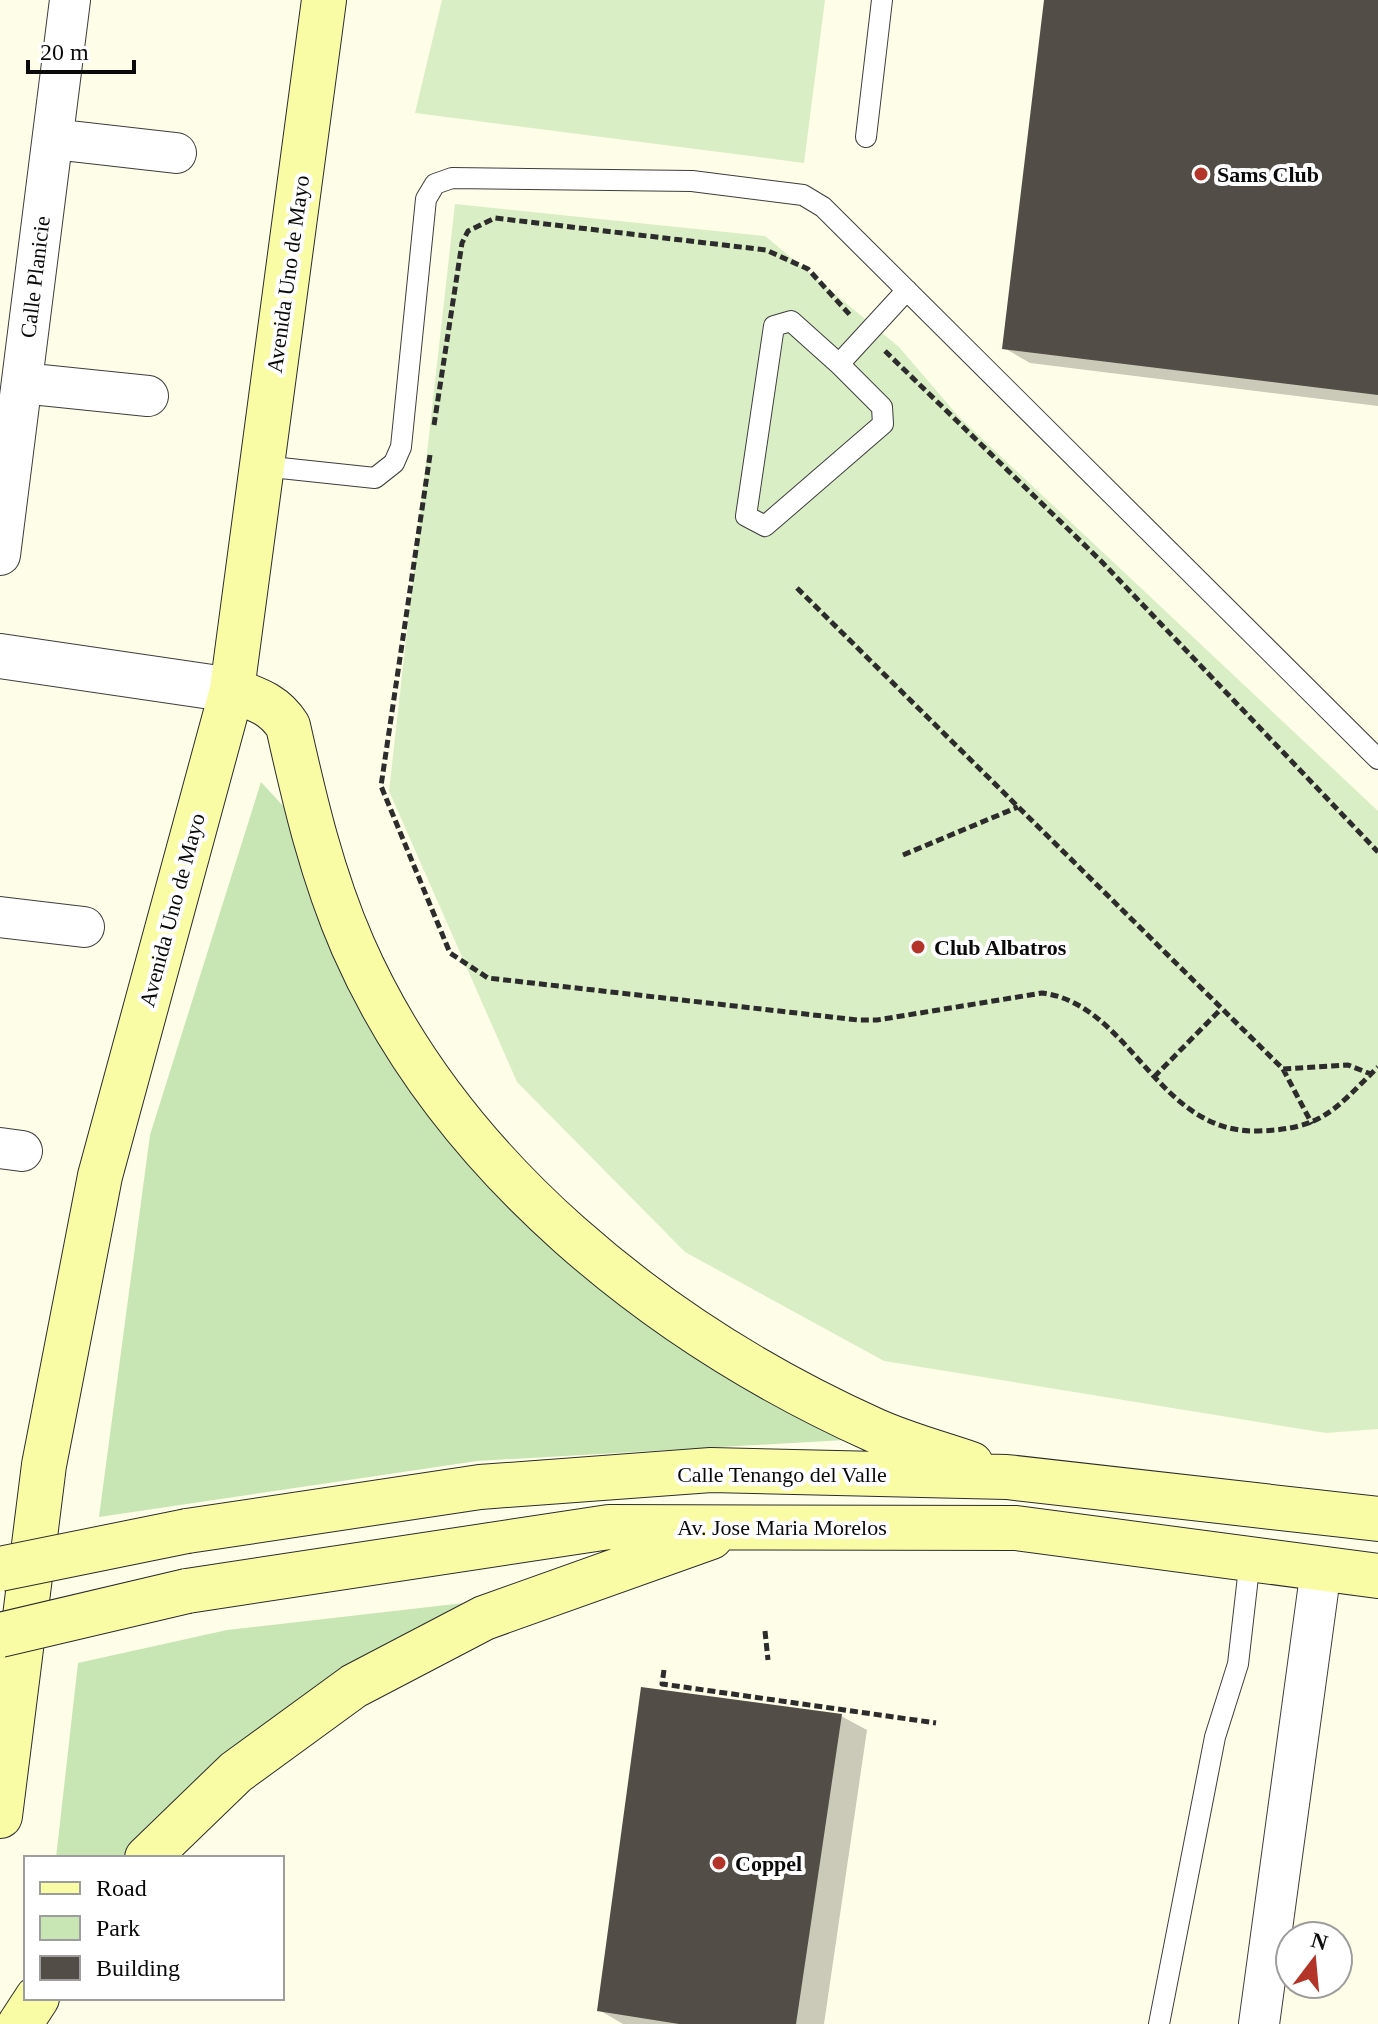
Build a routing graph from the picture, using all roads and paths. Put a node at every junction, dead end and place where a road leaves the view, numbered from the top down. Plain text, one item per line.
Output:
1 (70, 0) edge
2 (324, 0) edge
3 (344, 0) edge
4 (882, 0) edge
5 (313, 86) junction
6 (866, 137) dead end
7 (53, 139) junction
8 (176, 153) dead end
9 (907, 290) junction
10 (867, 334) junction
11 (839, 364) junction
12 (22, 383) junction
13 (148, 396) dead end
14 (432, 437) dead end
15 (430, 453) dead end
16 (262, 466) junction
17 (0, 555) edge
18 (797, 588) dead end
19 (0, 656) edge
20 (232, 690) junction
21 (1378, 759) edge
22 (1018, 807) junction
23 (1378, 852) edge
24 (903, 855) dead end
25 (0, 917) edge
26 (84, 927) dead end
27 (1220, 1010) junction
28 (1378, 1067) edge
29 (1283, 1069) junction
30 (1371, 1074) junction
31 (1154, 1077) junction
32 (1312, 1124) junction
33 (1007, 1477) junction
34 (1378, 1519) edge
35 (740, 1527) junction
36 (1250, 1559) junction
37 (0, 1569) edge
38 (1321, 1569) junction
39 (1378, 1576) edge
40 (765, 1631) dead end
41 (0, 1635) edge
42 (768, 1660) dead end
43 (664, 1670) dead end
44 (936, 1723) dead end
45 (0, 1816) edge
46 (149, 1856) edge
47 (36, 2000) edge
48 (20, 2024) edge
49 (1159, 2024) edge
50 (1259, 2024) edge

1 - 7 street, Calle Planicie
2 - 5 main road, Avenida Uno de Mayo
3 - 5 street
4 - 6 lane
5 - 16 main road, Avenida Uno de Mayo
7 - 8 street
7 - 12 street, Calle Planicie
9 - 10 lane
9 - 16 lane
9 - 21 lane
10 - 11 lane
10 - 14 path
10 - 23 path
11 - 11 lane
12 - 13 street
12 - 17 street, Calle Planicie
15 - 31 path
16 - 20 main road, Avenida Uno de Mayo
18 - 22 path
19 - 20 street
20 - 33 main road
20 - 45 main road, Avenida Uno de Mayo
22 - 24 path
22 - 27 path
25 - 26 street
27 - 29 path
27 - 31 path
28 - 30 path
29 - 30 path
29 - 32 path
30 - 32 path
31 - 32 path
33 - 34 main road, Calle Tenango del Valle
33 - 37 main road, Calle Tenango del Valle, bridge
35 - 36 main road, Av. Jose Maria Morelos
35 - 41 main road, Av. Jose Maria Morelos, bridge
35 - 46 main road
36 - 38 main road, Av. Jose Maria Morelos
36 - 49 lane
38 - 39 main road, Av. Jose Maria Morelos
38 - 50 street
40 - 42 path
43 - 44 path
47 - 48 main road

